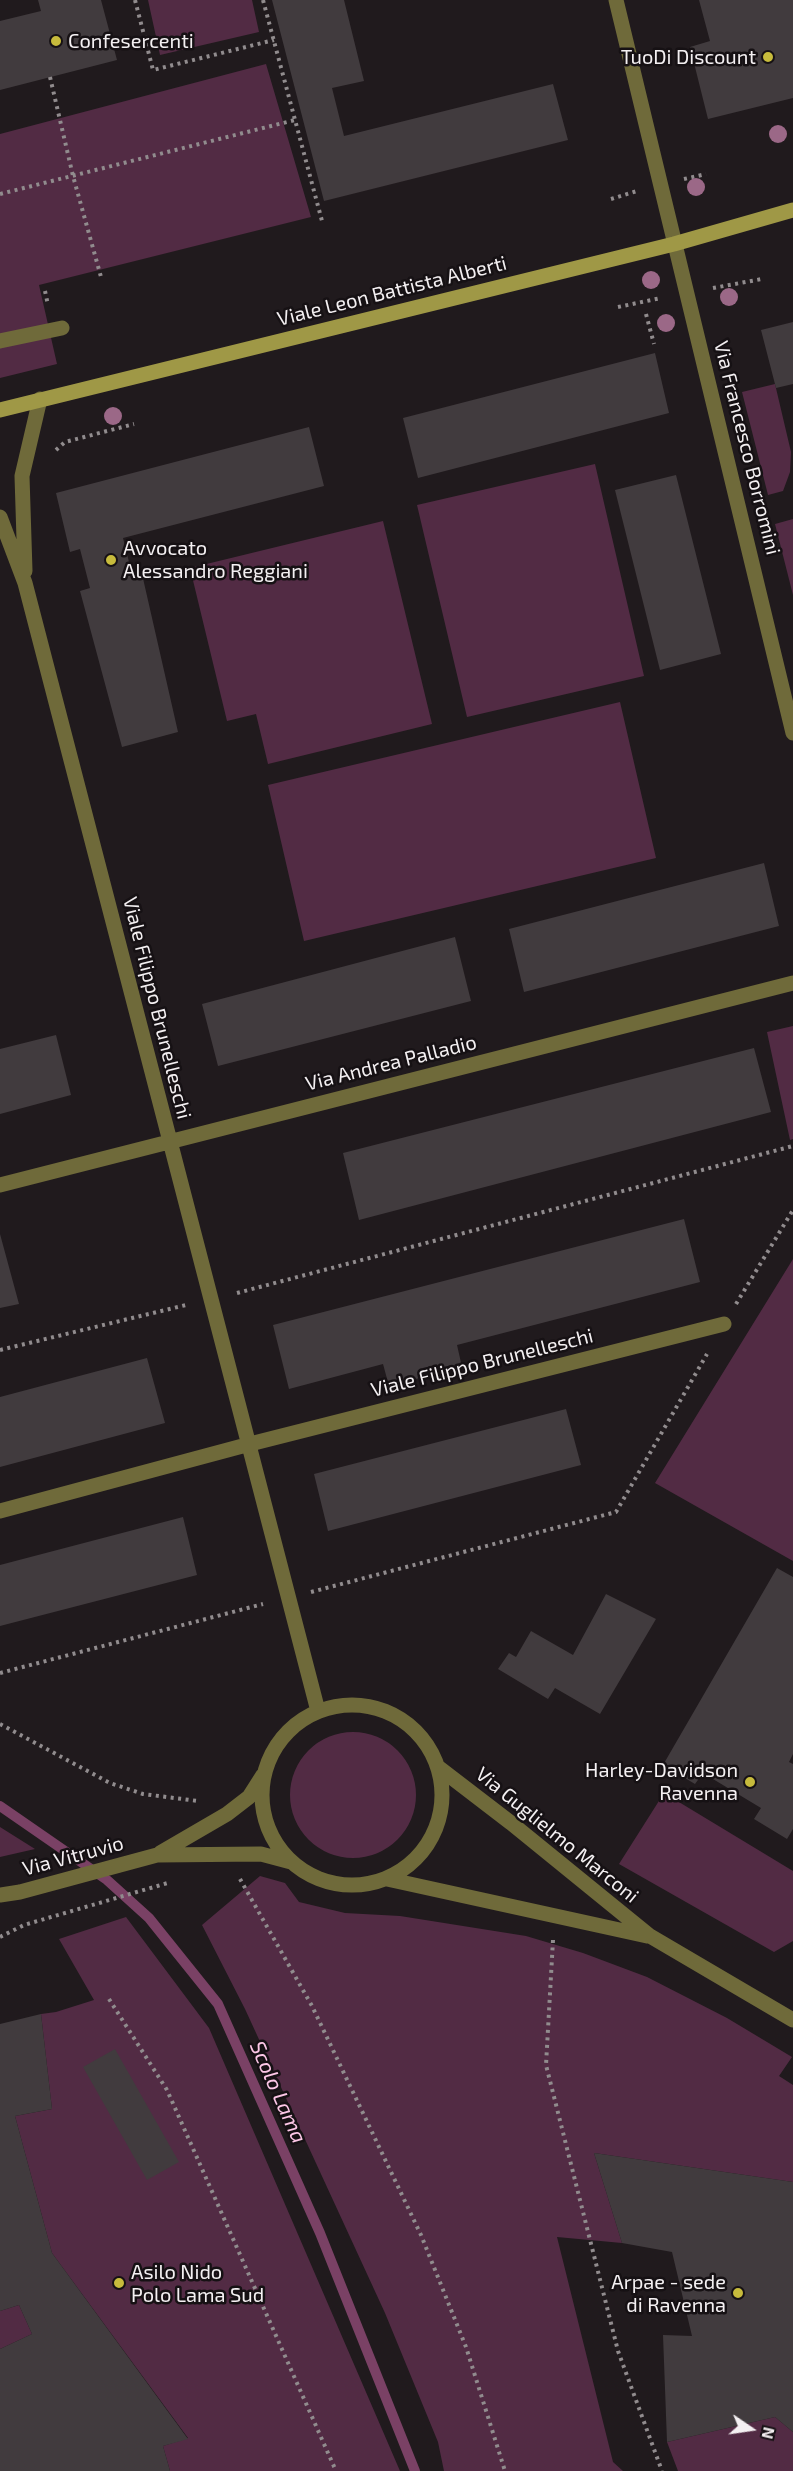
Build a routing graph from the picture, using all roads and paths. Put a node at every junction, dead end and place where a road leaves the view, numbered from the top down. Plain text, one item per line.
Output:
1 (135, 0) edge
2 (263, 0) edge
3 (616, 0) edge
4 (274, 40) junction
5 (50, 77) dead end
6 (295, 120) junction
7 (73, 176) junction
8 (0, 194) edge
9 (793, 210) edge
10 (322, 221) dead end
11 (674, 244) junction
12 (101, 277) dead end
13 (646, 314) dead end
14 (62, 328) dead end
15 (0, 341) edge
16 (654, 344) dead end
17 (40, 399) junction
18 (0, 410) edge
19 (134, 424) dead end
20 (52, 454) dead end
21 (0, 517) edge
22 (25, 583) junction
23 (793, 733) edge
24 (793, 982) edge
25 (169, 1141) junction
26 (793, 1146) edge
27 (0, 1185) edge
28 (793, 1210) edge
29 (212, 1299) junction
30 (724, 1324) junction
31 (0, 1350) edge
32 (250, 1444) junction
33 (0, 1511) edge
34 (289, 1597) junction
35 (0, 1673) edge
36 (318, 1711) junction
37 (0, 1724) edge
38 (438, 1767) junction
39 (265, 1772) junction
40 (202, 1801) dead end
41 (150, 1857) junction
42 (294, 1863) junction
43 (239, 1876) dead end
44 (387, 1879) junction
45 (172, 1882) dead end
46 (0, 1895) edge
47 (651, 1936) junction
48 (0, 1937) edge
49 (553, 1939) dead end
50 (109, 1999) dead end
51 (793, 2020) edge
52 (336, 2471) edge
53 (505, 2471) edge
54 (662, 2471) edge

1 - 4 path
2 - 4 path
3 - 11 street, Via Francesco Borromini
4 - 6 path
5 - 7 path
6 - 7 path
6 - 10 path
7 - 8 path
7 - 12 path
9 - 11 main road, Viale Leon Battista Alberti
11 - 17 main road, Viale Leon Battista Alberti
11 - 23 street, Via Francesco Borromini
13 - 16 path
14 - 15 street
17 - 18 main road, Viale Leon Battista Alberti
17 - 22 street, Viale Filippo Brunelleschi
19 - 20 path
21 - 22 street, Viale Filippo Brunelleschi
22 - 25 street, Viale Filippo Brunelleschi
24 - 25 street, Via Andrea Palladio
25 - 27 street, Via Andrea Palladio
25 - 29 street, Viale Filippo Brunelleschi
26 - 29 path
28 - 30 path
29 - 31 path
29 - 32 street, Viale Filippo Brunelleschi
30 - 32 street, Viale Filippo Brunelleschi
30 - 34 path
32 - 33 street, Viale Filippo Brunelleschi
32 - 34 street, Viale Filippo Brunelleschi
34 - 35 path
34 - 36 street, Viale Filippo Brunelleschi
36 - 38 street
36 - 39 street
37 - 40 path
38 - 44 street
38 - 47 street, Via Guglielmo Marconi
39 - 41 street, Via Vitruvio
39 - 42 street
41 - 42 street, Via Vitruvio
41 - 46 street, Via Vitruvio
42 - 44 street
43 - 53 path
44 - 47 street, Via Guglielmo Marconi
45 - 48 path
47 - 51 street, Via Guglielmo Marconi
49 - 54 path
50 - 52 path

